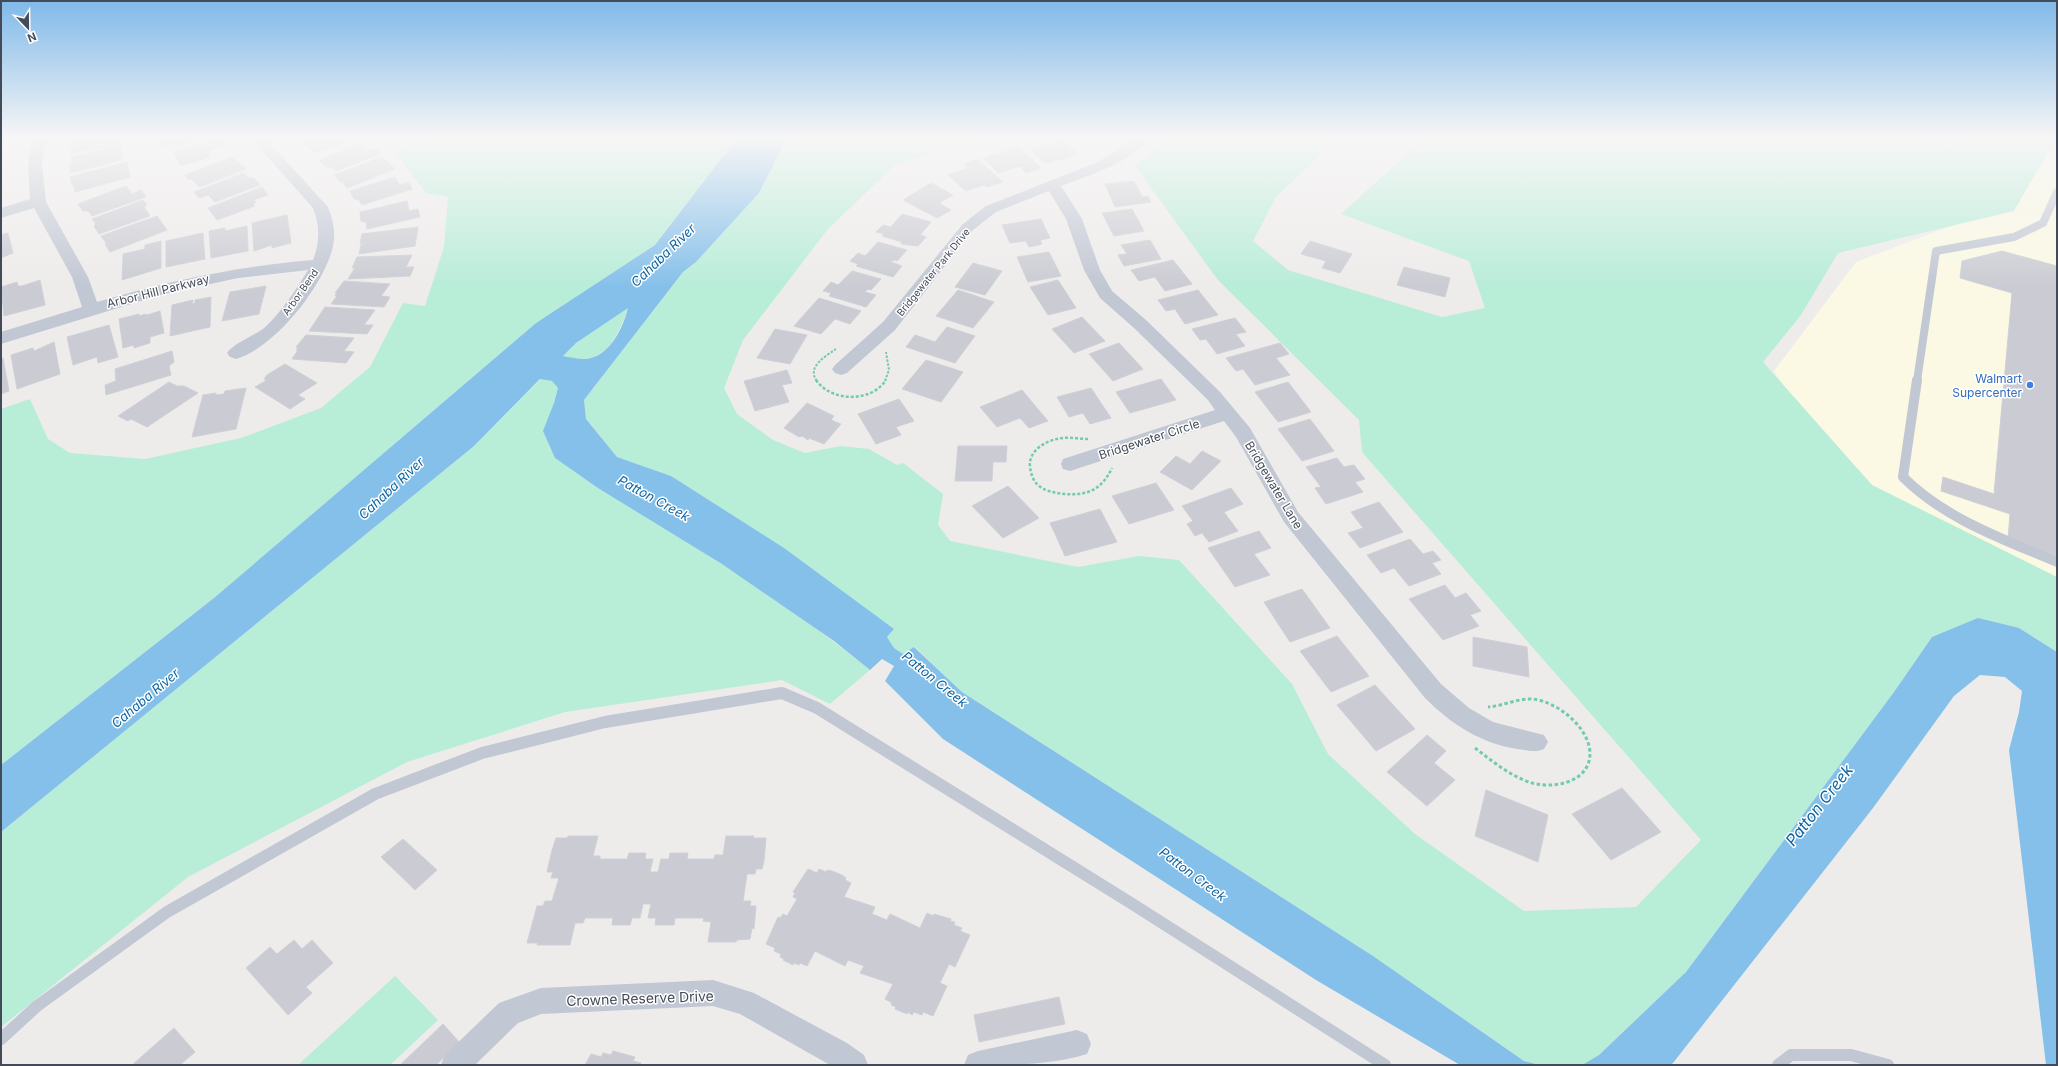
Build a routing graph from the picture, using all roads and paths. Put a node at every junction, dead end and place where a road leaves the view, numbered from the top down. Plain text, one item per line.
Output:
1 (37, 188) edge
2 (304, 188) edge
3 (1046, 188) edge
4 (1055, 188) edge
5 (2057, 192) edge
6 (38, 202) junction
7 (1, 213) edge
8 (320, 264) junction
9 (91, 309) junction
10 (1, 338) edge
11 (236, 353) dead end
12 (841, 369) dead end
13 (1228, 413) junction
14 (1070, 464) dead end
15 (2057, 562) edge
16 (1536, 742) dead end
17 (1, 1039) edge
18 (1077, 1044) dead end
19 (455, 1065) edge
20 (854, 1065) edge
21 (978, 1065) edge
22 (1385, 1065) edge
23 (1778, 1065) edge
24 (1888, 1065) edge

1 - 6 street
2 - 8 street, Arbor Bend
3 - 12 street, Bridgewater Park Drive
4 - 13 street, Bridgewater Lane
5 - 15 lane
6 - 7 street
6 - 9 street
8 - 9 street, Arbor Hill Parkway
8 - 11 street, Arbor Bend
9 - 10 street, Arbor Hill Parkway
13 - 14 street, Bridgewater Circle
13 - 16 street, Bridgewater Lane
17 - 22 lane
18 - 21 street
19 - 20 street, Crowne Reserve Drive
23 - 24 lane

